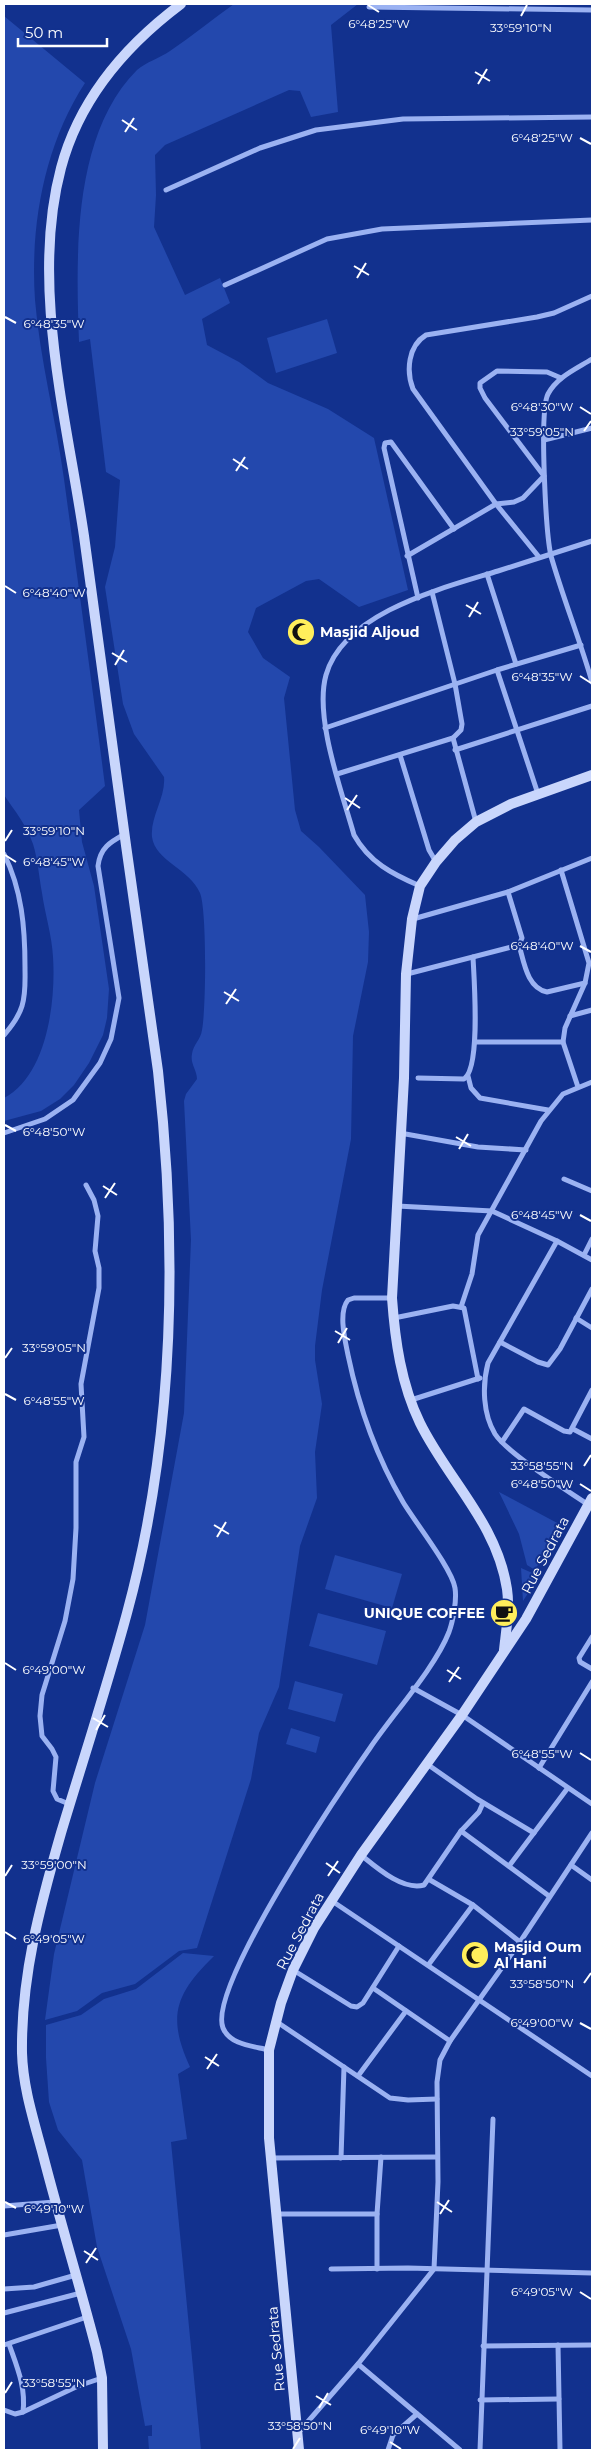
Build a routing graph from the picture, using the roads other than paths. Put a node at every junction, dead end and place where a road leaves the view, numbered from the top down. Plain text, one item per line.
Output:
1 (181, 4) edge
2 (369, 7) dead end
3 (592, 10) edge
4 (592, 117) edge
5 (166, 190) dead end
6 (592, 220) edge
7 (225, 285) dead end
8 (592, 296) edge
9 (592, 359) edge
10 (561, 378) junction
11 (592, 428) edge
12 (544, 440) junction
13 (544, 476) junction
14 (496, 504) junction
15 (454, 528) junction
16 (592, 541) edge
17 (551, 554) junction
18 (408, 556) junction
19 (539, 558) junction
20 (487, 574) junction
21 (432, 592) junction
22 (418, 598) junction
23 (581, 645) junction
24 (516, 664) junction
25 (497, 670) junction
26 (592, 682) edge
27 (455, 684) junction
28 (592, 706) edge
29 (325, 728) junction
30 (517, 729) junction
31 (452, 738) junction
32 (455, 750) junction
33 (400, 755) junction
34 (337, 774) junction
35 (592, 775) edge
36 (538, 794) junction
37 (476, 822) junction
38 (125, 834) junction
39 (4, 854) edge
40 (592, 858) edge
41 (436, 862) junction
42 (561, 870) junction
43 (420, 886) junction
44 (508, 892) junction
45 (412, 919) junction
46 (519, 945) junction
47 (592, 952) edge
48 (586, 953) junction
49 (474, 957) junction
50 (406, 974) junction
51 (585, 983) junction
52 (592, 1010) edge
53 (570, 1016) junction
54 (4, 1035) edge
55 (476, 1042) junction
56 (563, 1042) junction
57 (468, 1076) junction
58 (418, 1078) dead end
59 (592, 1082) edge
60 (578, 1087) junction
61 (548, 1110) junction
62 (4, 1133) edge
63 (399, 1133) junction
64 (526, 1150) junction
65 (564, 1178) dead end
66 (86, 1185) dead end
67 (592, 1191) edge
68 (396, 1206) junction
69 (492, 1211) junction
70 (592, 1239) edge
71 (557, 1241) junction
72 (584, 1255) junction
73 (592, 1260) edge
74 (592, 1289) edge
75 (392, 1298) junction
76 (461, 1307) junction
77 (393, 1318) junction
78 (576, 1318) junction
79 (592, 1328) edge
80 (500, 1342) junction
81 (484, 1377) junction
82 (478, 1379) junction
83 (592, 1390) edge
84 (411, 1400) junction
85 (573, 1429) junction
86 (592, 1439) edge
87 (502, 1442) junction
88 (591, 1503) edge
89 (592, 1638) edge
90 (504, 1652) junction
91 (592, 1669) edge
92 (592, 1682) edge
93 (413, 1688) junction
94 (462, 1715) junction
95 (427, 1764) junction
96 (539, 1768) junction
97 (568, 1789) junction
98 (483, 1803) junction
99 (70, 1804) junction
100 (592, 1804) edge
101 (461, 1831) junction
102 (592, 1833) edge
103 (534, 1834) junction
104 (361, 1855) junction
105 (572, 1865) junction
106 (509, 1866) junction
107 (430, 1880) junction
108 (592, 1880) edge
109 (549, 1896) junction
110 (331, 1901) junction
111 (474, 1905) junction
112 (520, 1942) junction
113 (399, 1946) junction
114 (429, 1964) junction
115 (293, 1970) junction
116 (373, 1988) junction
117 (480, 2000) junction
118 (406, 2011) junction
119 (277, 2022) junction
120 (450, 2041) junction
121 (269, 2050) junction
122 (344, 2067) junction
123 (358, 2076) junction
124 (592, 2076) edge
125 (437, 2099) junction
126 (493, 2119) dead end
127 (381, 2157) junction
128 (438, 2157) junction
129 (270, 2158) junction
130 (341, 2158) junction
131 (56, 2202) junction
132 (4, 2206) edge
133 (276, 2214) junction
134 (377, 2214) junction
135 (62, 2225) junction
136 (4, 2234) edge
137 (331, 2269) dead end
138 (377, 2269) junction
139 (434, 2269) junction
140 (487, 2272) junction
141 (592, 2273) edge
142 (76, 2275) junction
143 (4, 2289) edge
144 (81, 2292) junction
145 (4, 2313) edge
146 (88, 2317) junction
147 (6, 2345) edge
148 (558, 2345) junction
149 (592, 2345) edge
150 (483, 2346) junction
151 (358, 2364) junction
152 (102, 2378) junction
153 (559, 2399) junction
154 (480, 2400) junction
155 (4, 2410) edge
156 (23, 2412) junction
157 (417, 2414) junction
158 (298, 2434) junction
159 (103, 2450) edge
160 (299, 2450) edge
161 (388, 2450) edge
162 (460, 2450) edge
163 (480, 2450) edge
164 (560, 2450) edge

1 - 38 street
2 - 3 street
4 - 5 street
6 - 7 street
8 - 14 street
9 - 10 street
10 - 12 street
10 - 13 street
11 - 12 street
12 - 13 street
13 - 14 street
13 - 17 street
14 - 15 street
14 - 19 street
15 - 18 street
15 - 18 street
16 - 17 street
17 - 19 street
17 - 23 street
18 - 22 street
19 - 20 street
20 - 21 street
20 - 24 street
21 - 22 street
21 - 27 street
22 - 29 street
23 - 24 street
23 - 26 street
24 - 25 street
25 - 27 street
25 - 30 street
27 - 29 street
27 - 31 street
28 - 30 street
29 - 34 street
30 - 32 street
30 - 36 street
31 - 32 street
31 - 33 street
32 - 37 street
33 - 34 street
33 - 41 street
34 - 43 street
35 - 36 street
36 - 37 street
37 - 41 street
38 - 62 street
38 - 99 street
39 - 54 street
40 - 42 street
41 - 43 street
42 - 44 street
42 - 48 street
43 - 45 street
44 - 45 street
44 - 46 street
45 - 50 street
46 - 49 street
46 - 51 street
47 - 48 street
48 - 51 street
49 - 50 street
49 - 55 street
50 - 63 street
51 - 53 street
52 - 53 street
53 - 56 street
55 - 56 street
55 - 57 street
56 - 60 street
57 - 58 street
57 - 61 street
59 - 60 street
60 - 61 street
61 - 64 street
63 - 64 street
63 - 68 street
64 - 69 street
65 - 67 street
66 - 99 street
68 - 69 street
68 - 75 street
69 - 71 street
69 - 76 street
70 - 72 street
71 - 72 street
71 - 80 street
72 - 73 street
74 - 78 street
75 - 77 street
75 - 93 street
76 - 77 street
76 - 82 street
77 - 84 street
78 - 79 street
78 - 80 street
80 - 81 street
81 - 82 street
81 - 87 street
82 - 84 street
83 - 85 street
84 - 90 street
85 - 86 street
85 - 87 street
87 - 88 street
88 - 90 street, Rue Sedrata
89 - 91 street
90 - 94 street, Rue Sedrata
92 - 96 street
93 - 94 street
93 - 121 street
94 - 95 street, Rue Sedrata
94 - 96 street
95 - 98 street
95 - 104 street, Rue Sedrata
96 - 97 street
97 - 100 street
97 - 103 street
98 - 101 street
98 - 103 street
99 - 131 street
101 - 106 street
101 - 107 street
102 - 105 street
103 - 106 street
104 - 107 street
104 - 110 street, Rue Sedrata
105 - 108 street
105 - 109 street
106 - 109 street
107 - 111 street
109 - 112 street
110 - 113 street
110 - 115 street, Rue Sedrata
111 - 112 street
111 - 114 street
112 - 117 street
113 - 114 street
113 - 116 street
114 - 117 street
115 - 116 street
115 - 119 street, Rue Sedrata
116 - 118 street
117 - 120 street
117 - 124 street
118 - 120 street
118 - 123 street
119 - 121 street, Rue Sedrata
119 - 122 street
120 - 125 street
121 - 129 street, Rue Sedrata
122 - 123 street
122 - 130 street
123 - 125 street
125 - 128 street
126 - 140 street
127 - 128 street
127 - 130 street
127 - 134 street
128 - 139 street
129 - 130 street
129 - 133 street, Rue Sedrata
131 - 132 street
131 - 135 street
133 - 134 street
133 - 158 street, Rue Sedrata
134 - 138 street
135 - 136 street
135 - 142 street
137 - 138 street
138 - 139 street
139 - 140 street
139 - 151 street
140 - 141 street
140 - 150 street
142 - 143 street
142 - 144 street
144 - 145 street
144 - 146 street
146 - 147 street
146 - 152 street
147 - 156 street
148 - 149 street
148 - 150 street
148 - 153 street
150 - 154 street
151 - 157 street
151 - 158 street
152 - 156 street
152 - 159 street
153 - 154 street
153 - 164 street
154 - 163 street
155 - 156 street
157 - 161 street
157 - 162 street
158 - 160 street, Rue Sedrata

